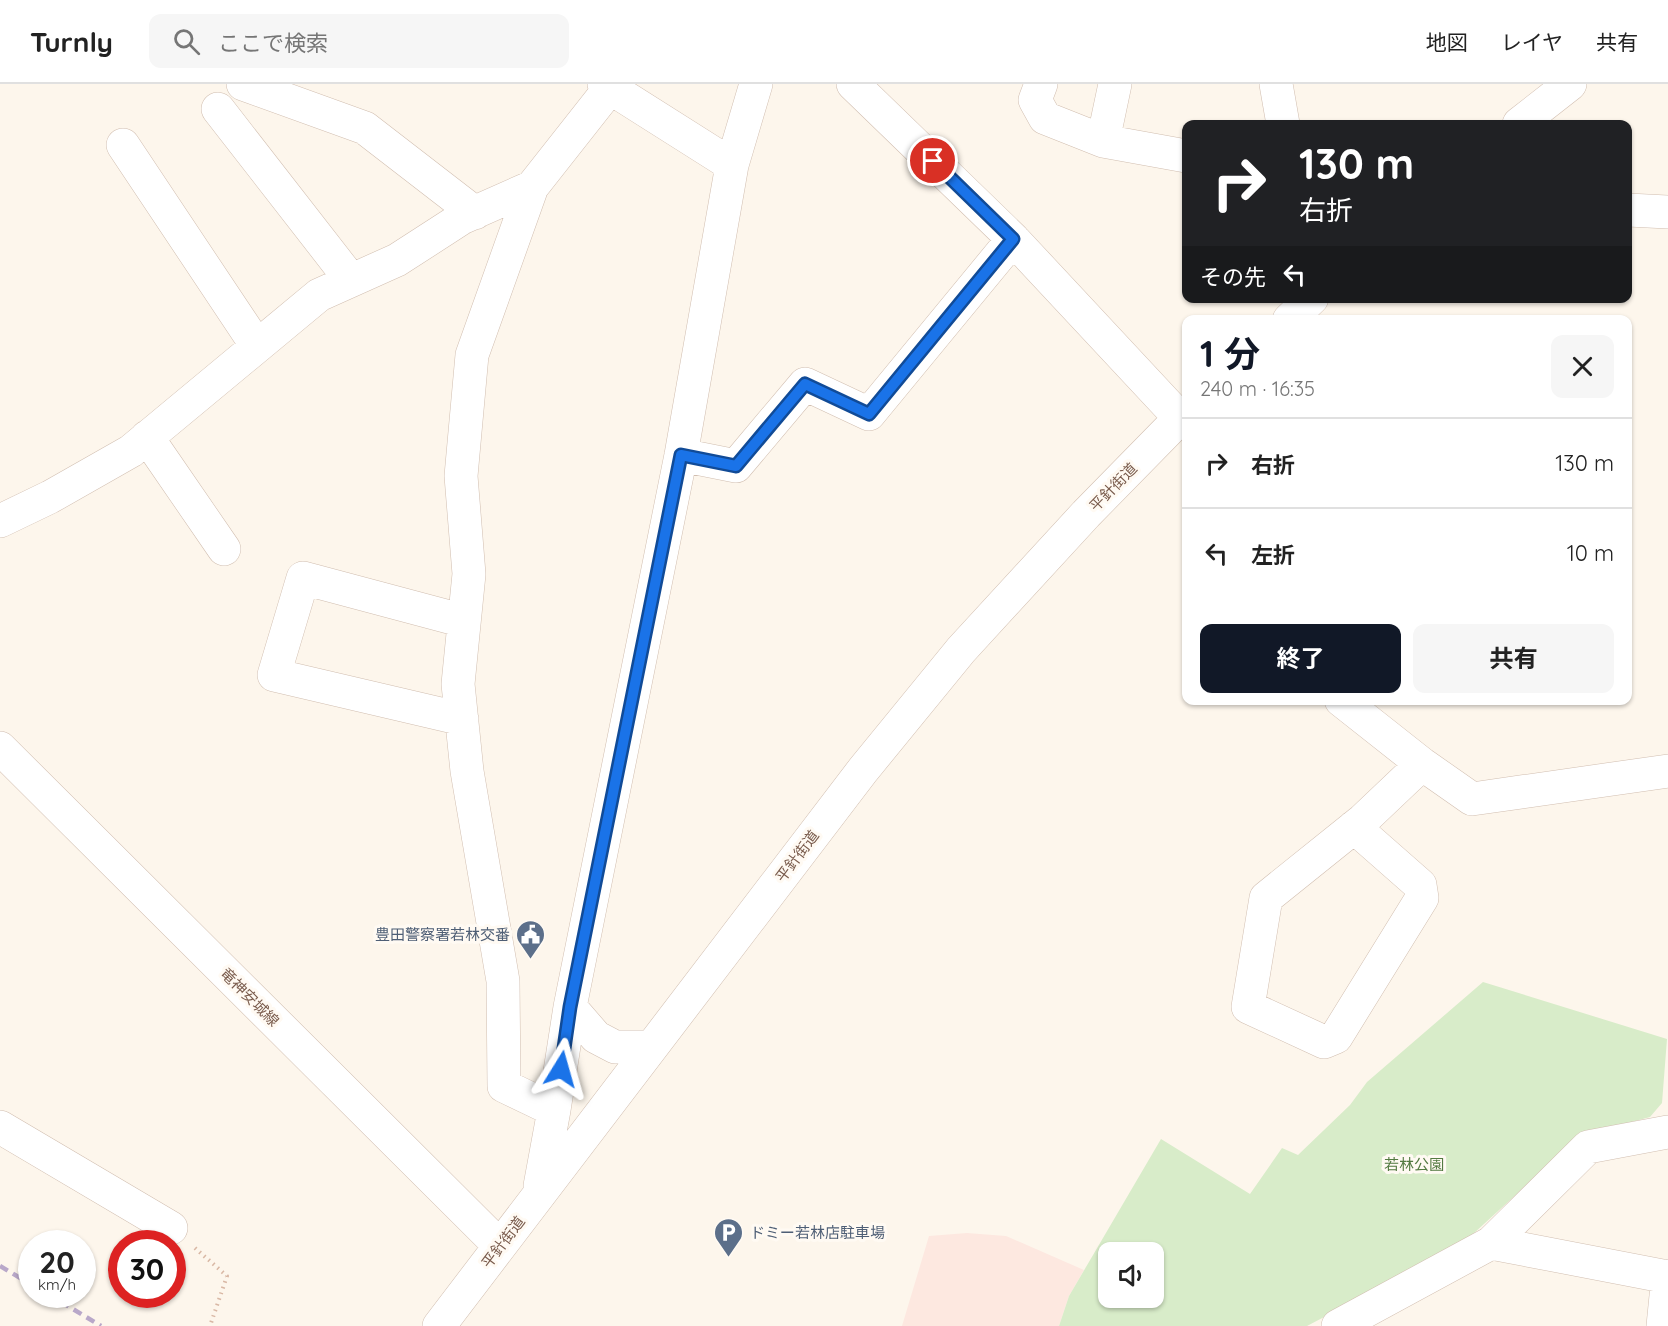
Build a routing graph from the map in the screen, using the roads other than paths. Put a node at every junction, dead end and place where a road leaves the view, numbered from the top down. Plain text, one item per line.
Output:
1 (243, 84) edge
2 (756, 84) edge
3 (853, 84) edge
4 (1041, 84) edge
5 (1115, 84) edge
6 (1276, 84) edge
7 (1570, 84) edge
8 (607, 86) edge
9 (218, 109) dead end
10 (1282, 120) edge
11 (1524, 120) edge
12 (1103, 141) junction
13 (123, 145) dead end
14 (1182, 155) edge
15 (732, 165) junction
16 (532, 187) junction
17 (1632, 210) edge
18 (1668, 212) edge
19 (475, 213) junction
20 (1013, 239) junction
21 (351, 280) junction
22 (1307, 303) edge
23 (1294, 315) edge
24 (257, 346) junction
25 (1181, 422) edge
26 (147, 437) junction
27 (681, 455) junction
28 (0, 521) edge
29 (224, 549) dead end
30 (464, 621) junction
31 (1347, 705) edge
32 (462, 719) junction
33 (0, 748) edge
34 (1422, 764) junction
35 (1668, 771) edge
36 (1354, 827) junction
37 (570, 1007) junction
38 (650, 1047) junction
39 (555, 1110) junction
40 (0, 1127) edge
41 (1668, 1132) edge
42 (537, 1196) junction
43 (171, 1228) road end
44 (1491, 1243) junction
45 (500, 1246) junction
46 (1668, 1277) edge
47 (439, 1326) edge
48 (1338, 1326) edge
49 (1663, 1326) edge

1 - 19 street
2 - 15 street
3 - 20 street
4 - 12 street
5 - 12 street
6 - 10 street
7 - 11 street
8 - 15 street
8 - 16 street
9 - 21 street
12 - 14 street
13 - 24 street
15 - 27 street
16 - 19 street
16 - 30 street
17 - 18 street
19 - 21 street
20 - 25 street
20 - 27 street
21 - 24 street
22 - 23 street
24 - 26 street
25 - 38 street, 平針街道
26 - 28 street
26 - 29 street
27 - 37 street
30 - 32 street
30 - 32 street
31 - 34 street
32 - 39 street
33 - 45 street, 竜神安城線
34 - 35 street
34 - 36 street
36 - 36 street
37 - 38 street
37 - 39 street
38 - 42 street, 平針街道
39 - 42 street
40 - 43 street
41 - 44 street
42 - 45 street, 平針街道
44 - 46 street
44 - 48 street
45 - 47 street, 平針街道
46 - 49 street

